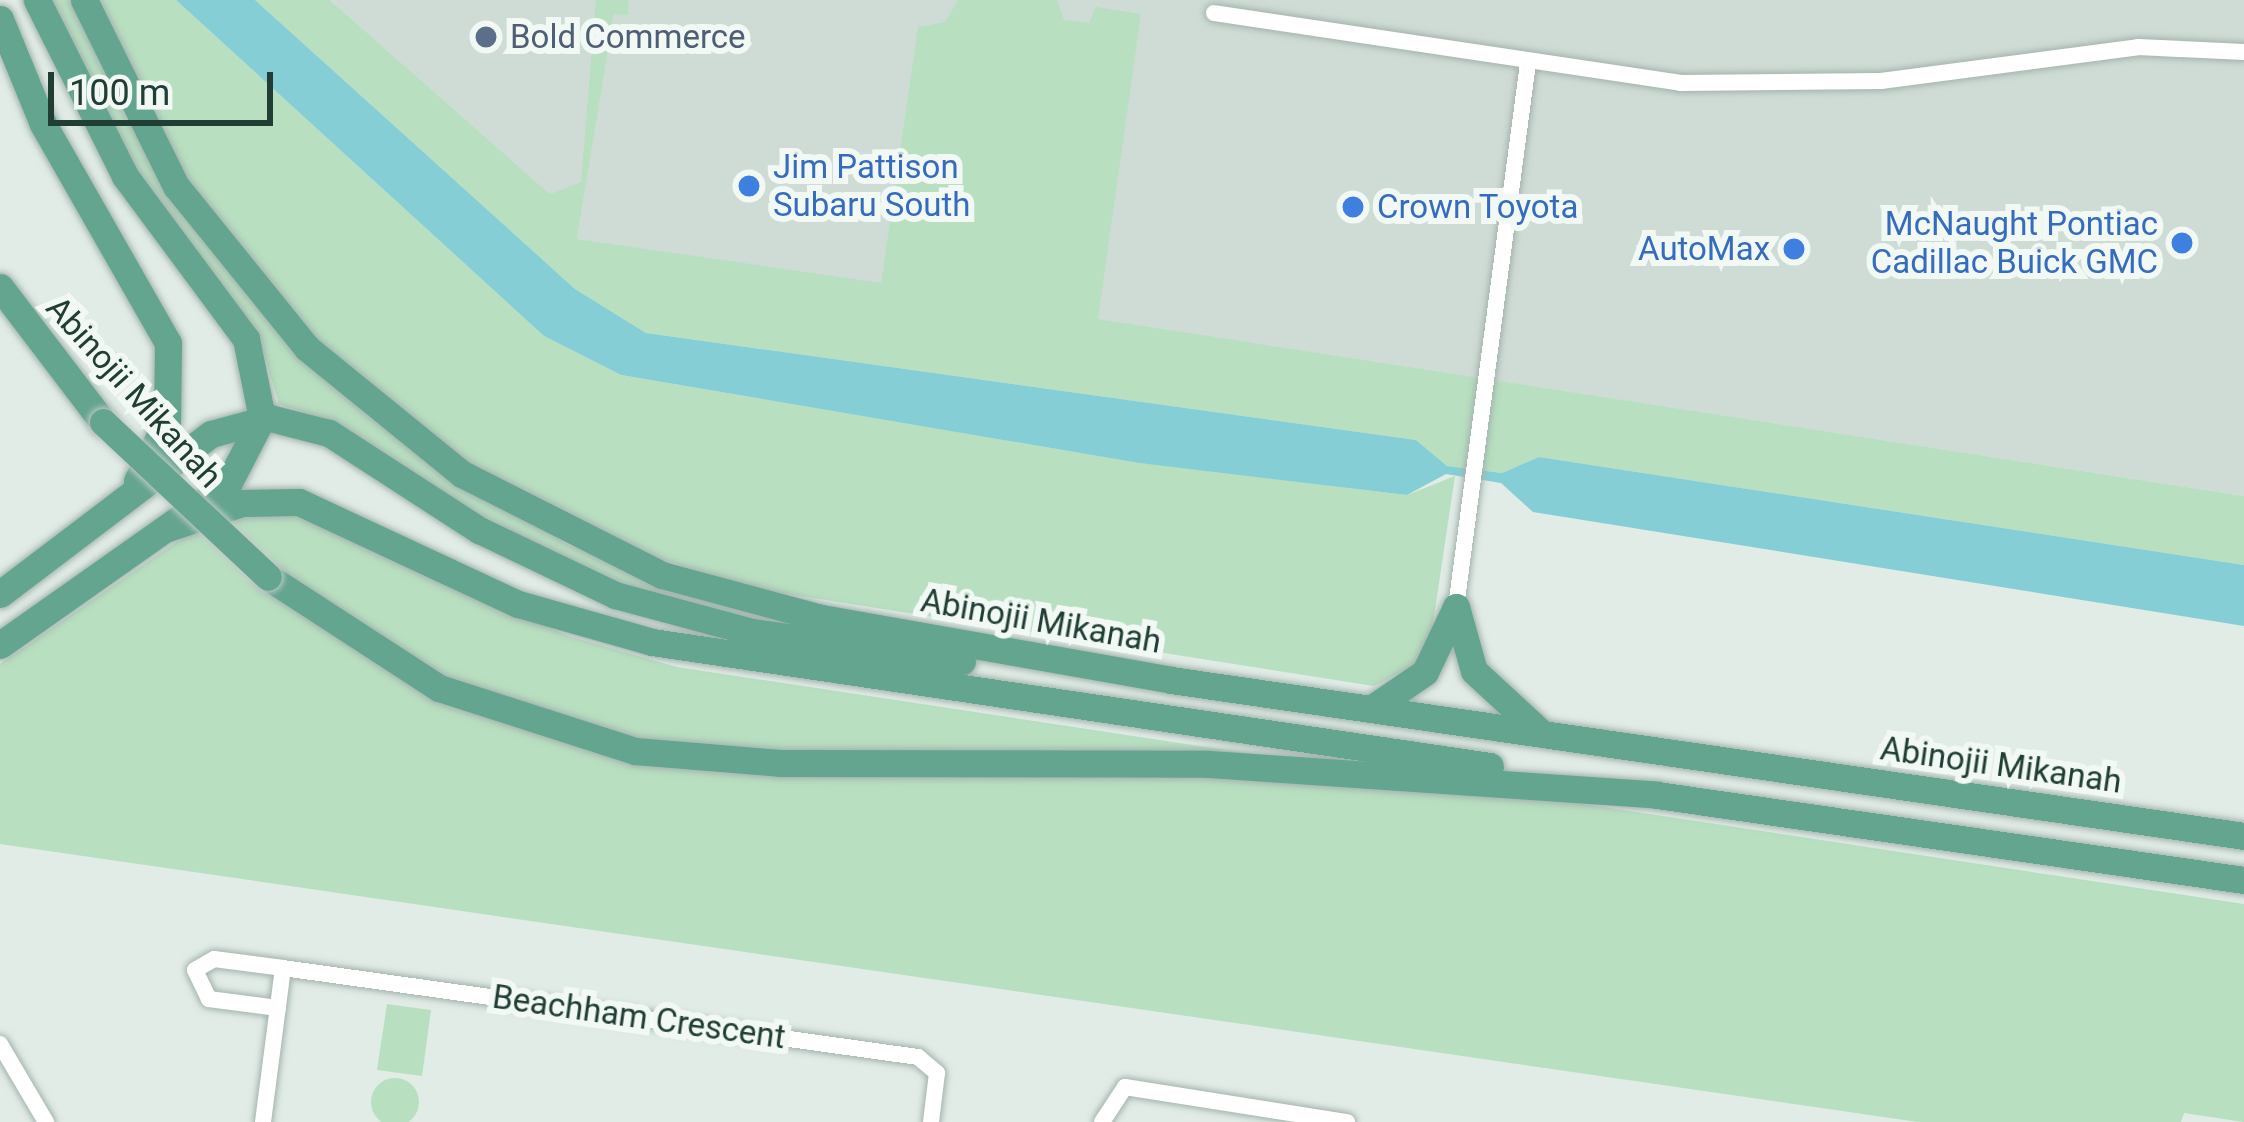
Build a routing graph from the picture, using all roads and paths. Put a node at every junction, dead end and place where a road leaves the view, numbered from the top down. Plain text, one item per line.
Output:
1 (37, 0) edge
2 (84, 0) edge
3 (1214, 14) dead end
4 (0, 20) edge
5 (2244, 52) edge
6 (1528, 63) junction
7 (0, 287) edge
8 (262, 418) junction
9 (124, 499) junction
10 (168, 528) junction
11 (0, 594) edge
12 (1456, 607) junction
13 (0, 645) edge
14 (1128, 673) junction
15 (1371, 710) junction
16 (1543, 735) junction
17 (1657, 795) junction
18 (2239, 834) edge
19 (2236, 881) edge
20 (283, 968) junction
21 (278, 1008) junction
22 (0, 1044) edge
23 (46, 1122) edge
24 (263, 1122) edge
25 (932, 1122) edge
26 (1102, 1122) edge
27 (1347, 1122) edge

1 - 8 main road
2 - 14 main road, Abinojii Mikanah
3 - 6 street
4 - 9 main road
5 - 6 street
6 - 12 street
7 - 17 main road, Abinojii Mikanah, bridge
8 - 9 main road
8 - 10 main road
8 - 14 main road
9 - 11 main road
10 - 13 main road
10 - 17 main road
12 - 15 main road
12 - 16 main road
14 - 15 main road, Abinojii Mikanah
15 - 16 main road, Abinojii Mikanah
16 - 18 main road, Abinojii Mikanah
17 - 19 main road, Abinojii Mikanah
20 - 21 street
20 - 21 street, Beachham Crescent
20 - 25 street, Beachham Crescent
21 - 24 street
22 - 23 street
26 - 27 street

